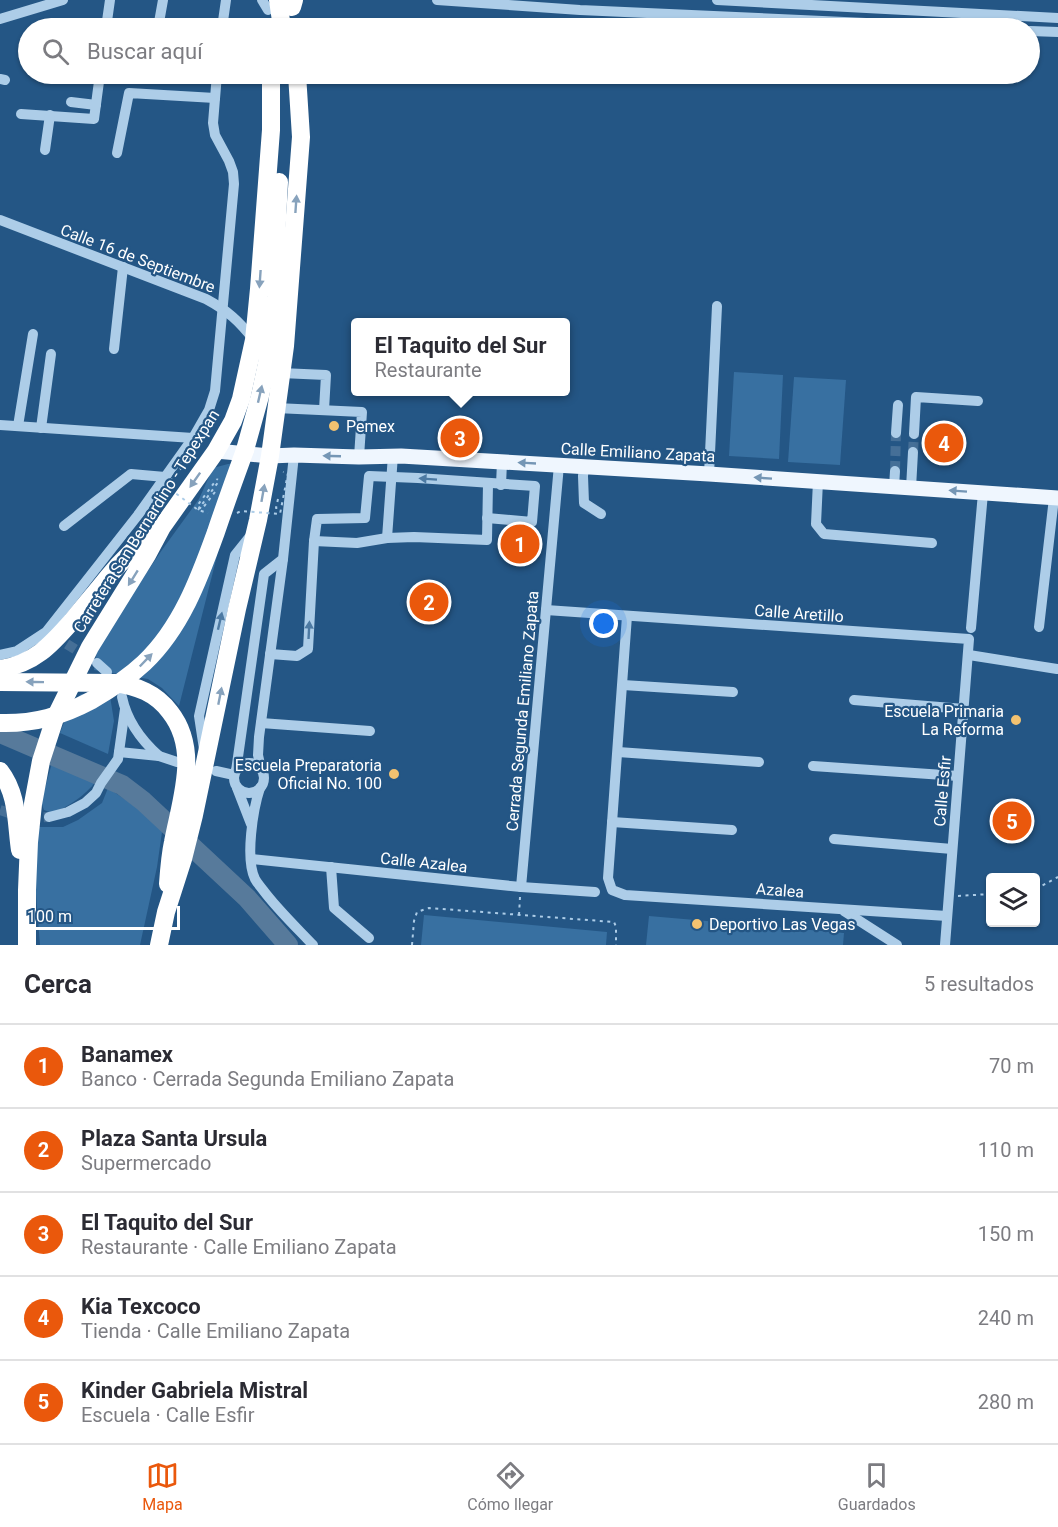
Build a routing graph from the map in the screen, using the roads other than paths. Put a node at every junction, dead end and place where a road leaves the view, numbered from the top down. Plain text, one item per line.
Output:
1 (63, 0) edge
2 (110, 0) edge
3 (162, 0) edge
4 (226, 0) edge
5 (437, 0) edge
6 (717, 0) edge
7 (581, 5) edge
8 (107, 18) edge
9 (159, 18) edge
10 (223, 18) edge
11 (804, 18) edge
12 (1058, 18) edge
13 (0, 19) edge
14 (1040, 31) edge
15 (1058, 32) edge
16 (99, 84) edge
17 (216, 84) edge
18 (271, 84) edge
19 (284, 84) edge
20 (298, 84) edge
21 (215, 98) junction
22 (71, 102) dead end
23 (96, 105) junction
24 (21, 114) dead end
25 (50, 115) junction
26 (45, 150) dead end
27 (117, 153) dead end
28 (0, 220) edge
29 (123, 267) junction
30 (717, 306) dead end
31 (223, 308) junction
32 (33, 334) dead end
33 (254, 340) junction
34 (114, 349) dead end
35 (51, 354) dead end
36 (281, 373) junction
37 (978, 401) dead end
38 (898, 405) dead end
39 (276, 408) junction
40 (324, 410) junction
41 (0, 425) edge
42 (18, 426) junction
43 (41, 428) junction
44 (896, 433) tunnel mouth
45 (914, 434) tunnel mouth
46 (194, 438) junction
47 (216, 451) junction
48 (913, 452) tunnel mouth
49 (294, 455) junction
50 (393, 455) junction
51 (270, 456) junction
52 (359, 457) junction
53 (502, 462) junction
54 (559, 465) junction
55 (584, 466) junction
56 (709, 474) junction
57 (165, 477) junction
58 (392, 478) junction
59 (819, 481) junction
60 (488, 484) junction
61 (501, 485) junction
62 (911, 488) junction
63 (983, 492) junction
64 (1056, 498) edge
65 (601, 514) dead end
66 (487, 518) junction
67 (64, 526) dead end
68 (162, 527) junction
69 (387, 538) junction
70 (314, 541) junction
71 (932, 543) dead end
72 (283, 559) junction
73 (546, 610) junction
74 (627, 616) junction
75 (1039, 627) dead end
76 (970, 634) junction
77 (270, 654) junction
78 (969, 655) junction
79 (0, 656) edge
80 (97, 663) tunnel mouth
81 (251, 667) junction
82 (0, 669) edge
83 (1057, 669) edge
84 (268, 670) junction
85 (107, 672) dead end
86 (0, 682) edge
87 (71, 683) junction
88 (623, 685) junction
89 (733, 692) dead end
90 (122, 697) dead end
91 (854, 700) dead end
92 (125, 709) junction
93 (964, 709) junction
94 (0, 723) edge
95 (261, 723) junction
96 (370, 731) dead end
97 (259, 737) junction
98 (618, 752) junction
99 (119, 756) junction
100 (159, 756) junction
101 (177, 762) dead end
102 (759, 762) dead end
103 (211, 766) junction
104 (813, 766) dead end
105 (261, 769) junction
106 (238, 770) junction
107 (0, 771) edge
108 (958, 776) junction
109 (237, 788) junction
110 (260, 788) junction
111 (49, 817) tunnel mouth
112 (612, 822) junction
113 (252, 828) junction
114 (732, 830) dead end
115 (834, 839) dead end
116 (952, 849) junction
117 (250, 859) junction
118 (331, 867) junction
119 (521, 887) junction
120 (27, 890) junction
121 (595, 892) dead end
122 (841, 909) junction
123 (166, 912) junction
124 (947, 916) junction
125 (369, 938) dead end
126 (27, 945) edge
127 (159, 945) edge
128 (313, 945) edge
129 (897, 945) edge
130 (945, 945) edge

1 - 13 street
2 - 8 street
3 - 9 street
4 - 10 street
5 - 7 street
6 - 12 street
7 - 11 street
14 - 15 street
16 - 23 street
17 - 21 street
18 -> 33 highway, Carretera San Bernardino - Tepexpan
94 -> 19 highway, bridge
36 -> 20 highway
21 - 27 street
21 - 31 street
22 - 23 street
23 - 25 street
24 - 25 street
25 - 26 street
28 - 29 street, Calle 16 de Septiembre
29 - 31 street, Calle 16 de Septiembre
29 - 34 street
30 - 56 street
31 - 33 street, Calle 16 de Septiembre
31 - 46 street
32 - 42 street
33 - 47 highway, Carretera San Bernardino - Tepexpan
35 - 43 street
36 - 39 highway
36 - 40 street
37 - 45 street
38 - 44 street
39 - 40 street
39 - 51 highway
40 - 52 street
41 - 42 street
42 - 43 street
43 - 46 street
46 - 57 street
47 - 51 main road, Calle Emiliano Zapata
47 -> 68 highway, Carretera San Bernardino - Tepexpan
48 - 62 street
49 - 51 main road, Calle Emiliano Zapata
52 -> 49 main road, Calle Emiliano Zapata
49 - 72 street
50 - 52 main road, Calle Emiliano Zapata
50 - 53 main road, Calle Emiliano Zapata
50 - 58 street
103 -> 51 highway
54 -> 53 main road, Calle Emiliano Zapata
53 - 61 street
54 - 55 main road, Calle Emiliano Zapata
54 - 73 street, Cerrada Segunda Emiliano Zapata
55 - 56 main road, Calle Emiliano Zapata
55 - 65 street
59 -> 56 main road, Calle Emiliano Zapata
57 - 67 street
57 - 79 street
60 -> 58 street
58 - 69 street
58 - 70 street
59 - 62 main road, Calle Emiliano Zapata
59 - 71 street
60 - 61 street
60 - 66 street
61 - 66 street
63 -> 62 main road, Calle Emiliano Zapata
63 - 64 main road, Calle Emiliano Zapata
63 - 76 street, Calle Esfir
64 - 75 street
66 - 69 street
68 - 82 highway
68 -> 87 highway, Carretera San Bernardino - Tepexpan
69 - 70 street
77 -> 70 street
72 - 77 street
72 - 81 street
73 - 74 street, Calle Aretillo
73 - 119 street, Cerrada Segunda Emiliano Zapata
74 - 76 street, Calle Aretillo
74 - 88 street
76 - 78 street, Calle Esfir
77 - 84 street
78 - 83 street
78 - 93 street, Calle Esfir
80 - 85 street
81 - 84 street
81 - 106 street
84 - 95 street
87 -> 86 highway
87 - 120 highway, Carretera San Bernardino - Tepexpan
87 - 123 highway
88 - 89 street
88 - 98 street
90 - 92 street
91 - 93 street
92 - 99 street
92 - 100 street
93 - 108 street, Calle Esfir
95 - 96 street
95 - 97 street
97 - 105 street
97 - 106 street
98 - 102 street
98 - 112 street
99 - 100 street
99 - 111 street
100 - 101 street
103 - 106 street
103 - 123 highway
104 - 108 street
105 - 106 street
105 - 110 street
106 - 109 street
107 - 120 highway
108 - 116 street, Calle Esfir
109 - 110 street
109 - 113 street
110 - 113 street
112 - 114 street
112 - 122 street, Azalea
113 - 117 street
115 - 116 street
116 - 124 street, Calle Esfir
117 - 118 street, Calle Azalea
117 - 128 street
118 - 119 street, Calle Azalea
118 - 125 street
119 - 121 street, Calle Azalea
120 - 126 highway, Carretera San Bernardino - Tepexpan
122 - 124 street, Azalea
122 - 129 street
123 - 127 highway
124 - 130 street, Calle Esfir

